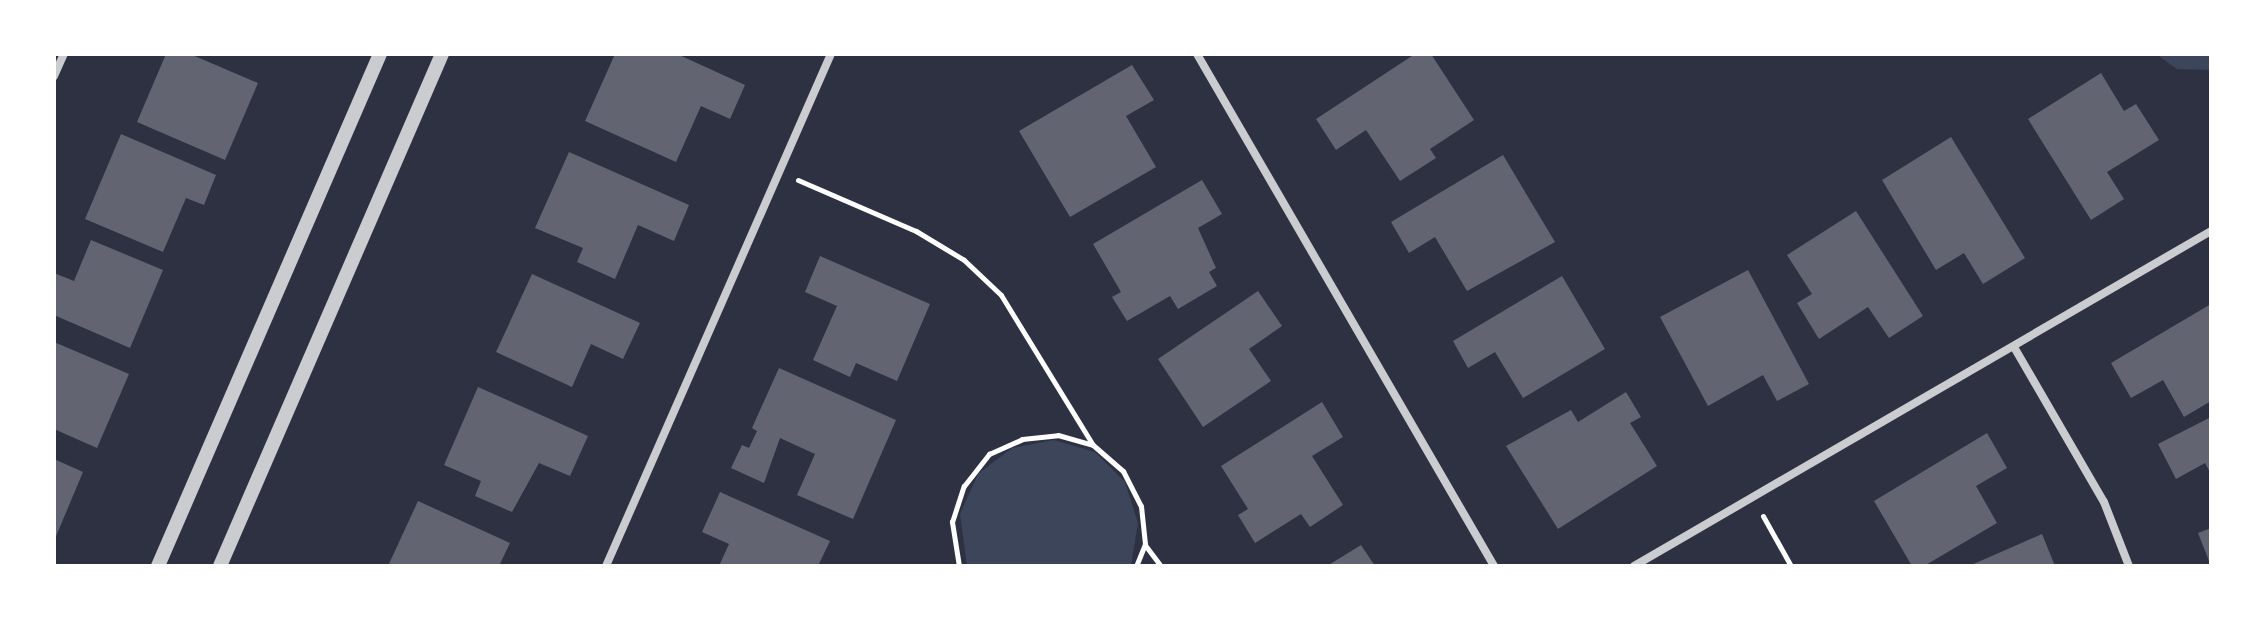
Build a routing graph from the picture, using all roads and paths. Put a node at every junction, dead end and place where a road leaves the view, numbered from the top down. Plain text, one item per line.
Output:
1 (64, 54) edge
2 (380, 54) edge
3 (442, 54) edge
4 (831, 54) edge
5 (1197, 54) edge
6 (54, 76) edge
7 (779, 172) junction
8 (2211, 231) edge
9 (2014, 347) junction
10 (1093, 445) junction
11 (1753, 498) junction
12 (1145, 544) junction
13 (956, 559) junction
14 (158, 566) edge
15 (220, 566) edge
16 (606, 566) edge
17 (952, 566) edge
18 (959, 566) edge
19 (1136, 566) edge
20 (1161, 566) edge
21 (1494, 566) edge
22 (1634, 566) edge
23 (1791, 566) edge
24 (2129, 566) edge

1 - 6 street
2 - 14 street
3 - 15 street
4 - 7 street
5 - 21 street
7 - 10 path
7 - 16 street
8 - 9 street
9 - 11 street
9 - 24 street
10 - 12 path
10 - 13 path
11 - 22 street
11 - 23 path
12 - 19 path
12 - 20 path
13 - 17 path
13 - 18 path

